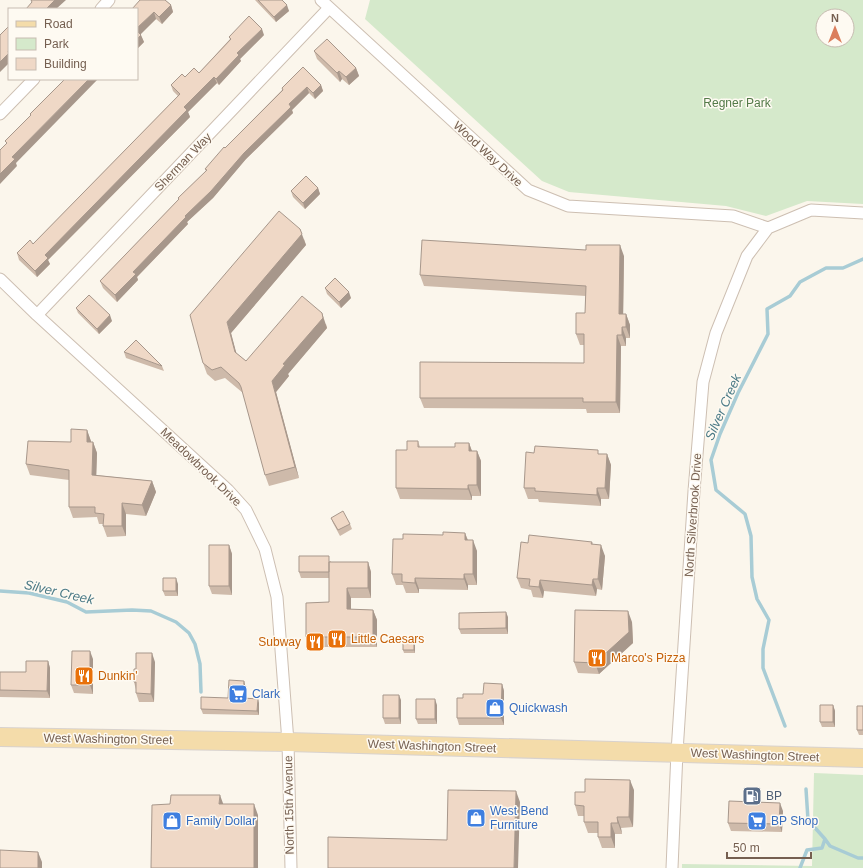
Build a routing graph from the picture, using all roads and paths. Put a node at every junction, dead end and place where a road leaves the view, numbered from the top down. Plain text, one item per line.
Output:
1 (109, 0) edge
2 (321, 0) edge
3 (101, 8) edge
4 (330, 8) junction
5 (33, 80) edge
6 (0, 114) edge
7 (863, 213) edge
8 (768, 228) junction
9 (0, 279) edge
10 (37, 315) junction
11 (0, 737) edge
12 (288, 742) junction
13 (677, 752) junction
14 (863, 758) edge
15 (291, 868) edge
16 (672, 868) edge

1 - 3 street
2 - 4 street, Wood Way Drive
4 - 8 street, Wood Way Drive
4 - 10 street, Sherman Way
5 - 6 street
7 - 8 street
8 - 13 street, North Silverbrook Drive
9 - 10 street, Meadowbrook Drive
10 - 12 street, Meadowbrook Drive
11 - 12 main road, West Washington Street
12 - 13 main road, West Washington Street
12 - 15 street, North 15th Avenue
13 - 14 main road, West Washington Street
13 - 16 street, North Silverbrook Drive

